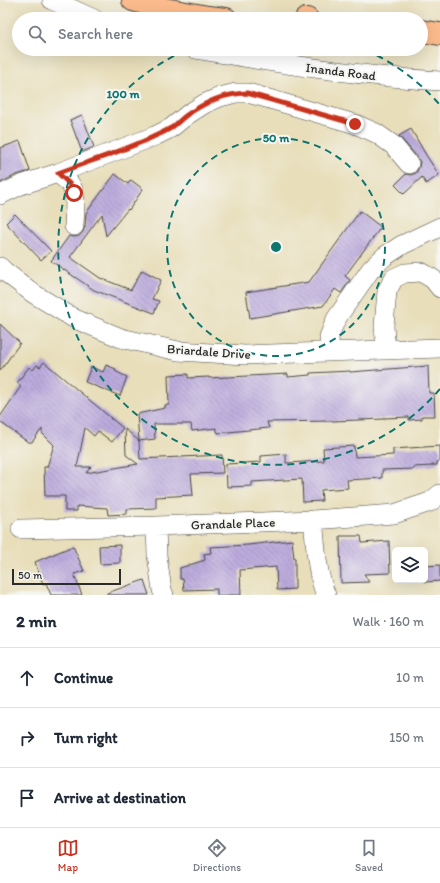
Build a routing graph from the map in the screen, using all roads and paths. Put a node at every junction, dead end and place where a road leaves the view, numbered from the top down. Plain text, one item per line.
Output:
1 (52, 0) edge
2 (132, 0) edge
3 (79, 12) edge
4 (180, 12) edge
5 (428, 32) edge
6 (440, 34) edge
7 (239, 56) edge
8 (440, 81) edge
9 (409, 164) dead end
10 (58, 173) junction
11 (0, 195) edge
12 (74, 226) dead end
13 (440, 227) edge
14 (0, 267) edge
15 (440, 288) edge
16 (440, 348) edge
17 (386, 350) junction
18 (330, 352) junction
19 (440, 494) edge
20 (313, 520) junction
21 (156, 526) junction
22 (21, 529) dead end
23 (164, 595) edge
24 (326, 595) edge

1 - 3 street
2 - 4 main road
5 - 6 main road
7 - 8 street, Inanda Road
9 - 10 street
10 - 11 street
10 - 12 street
13 - 18 street
14 - 18 street, Briardale Drive
15 - 17 street
16 - 17 street, Briardale Drive
17 - 18 street, Briardale Drive
19 - 20 street, Grandale Place
20 - 21 street, Grandale Place
20 - 24 street
21 - 22 street, Grandale Place
21 - 23 street

